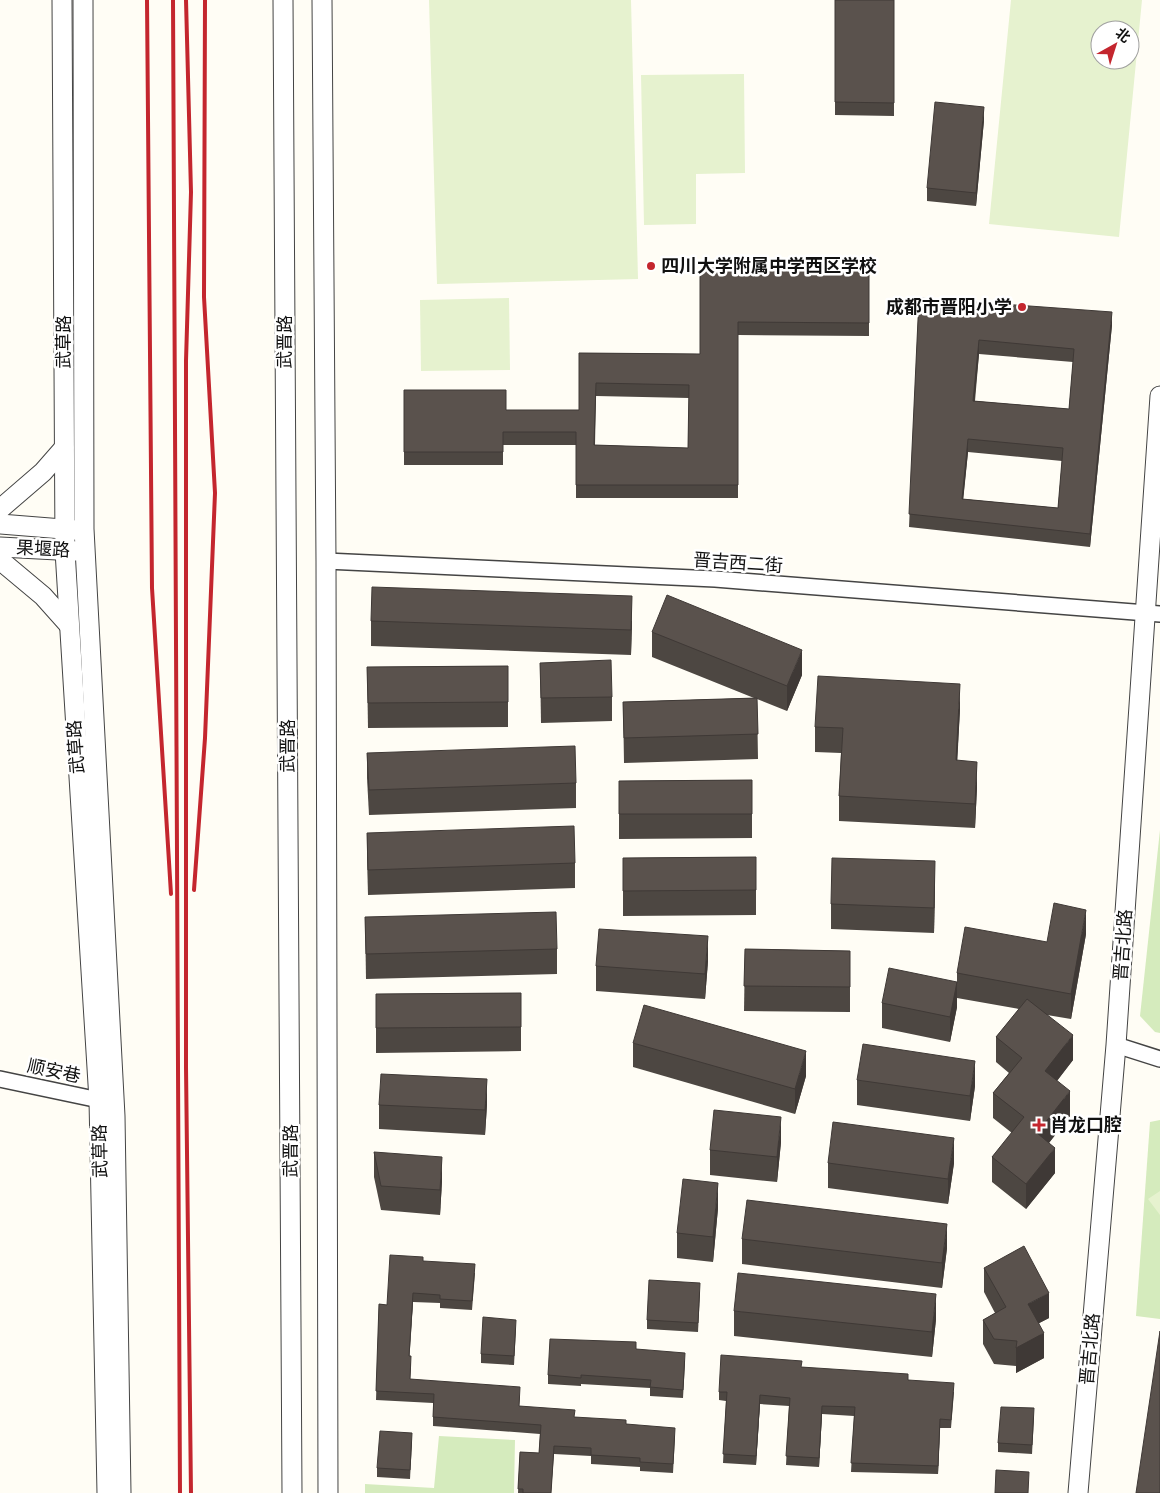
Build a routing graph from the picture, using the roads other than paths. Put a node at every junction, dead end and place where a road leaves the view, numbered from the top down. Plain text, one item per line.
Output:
1 (62, 0) edge
2 (83, 0) edge
3 (283, 0) edge
4 (322, 0) edge
5 (1160, 396) edge
6 (64, 448) junction
7 (0, 509) edge
8 (0, 524) edge
9 (84, 529) junction
10 (64, 530) junction
11 (0, 547) edge
12 (65, 551) junction
13 (85, 551) junction
14 (0, 560) edge
15 (326, 561) junction
16 (1153, 614) edge
17 (68, 624) junction
18 (1116, 1045) junction
19 (1160, 1059) edge
20 (0, 1079) edge
21 (99, 1100) junction
22 (107, 1493) edge
23 (121, 1493) edge
24 (292, 1493) edge
25 (328, 1493) edge
26 (1078, 1493) edge

1 - 6 street, 武草路
2 - 9 street, 武草路
3 - 24 street, 武晋路
4 - 15 street, 武晋路
5 - 16 street, 晋吉北路
6 - 7 street
6 - 10 street, 武草路
8 - 10 street, 果堰路
9 - 10 street, 果堰路
9 - 13 street, 武草路
10 - 12 street, 武草路
11 - 12 street, 果堰路
12 - 13 street, 果堰路
12 - 17 street, 武草路
13 - 23 street, 武草路
14 - 17 street
15 - 16 street, 晋吉西二街
15 - 25 street, 武晋路
16 - 18 street, 晋吉北路
17 - 21 street, 武草路
18 - 19 street
18 - 26 street, 晋吉北路
20 - 21 street, 顺安巷
21 - 22 street, 武草路

